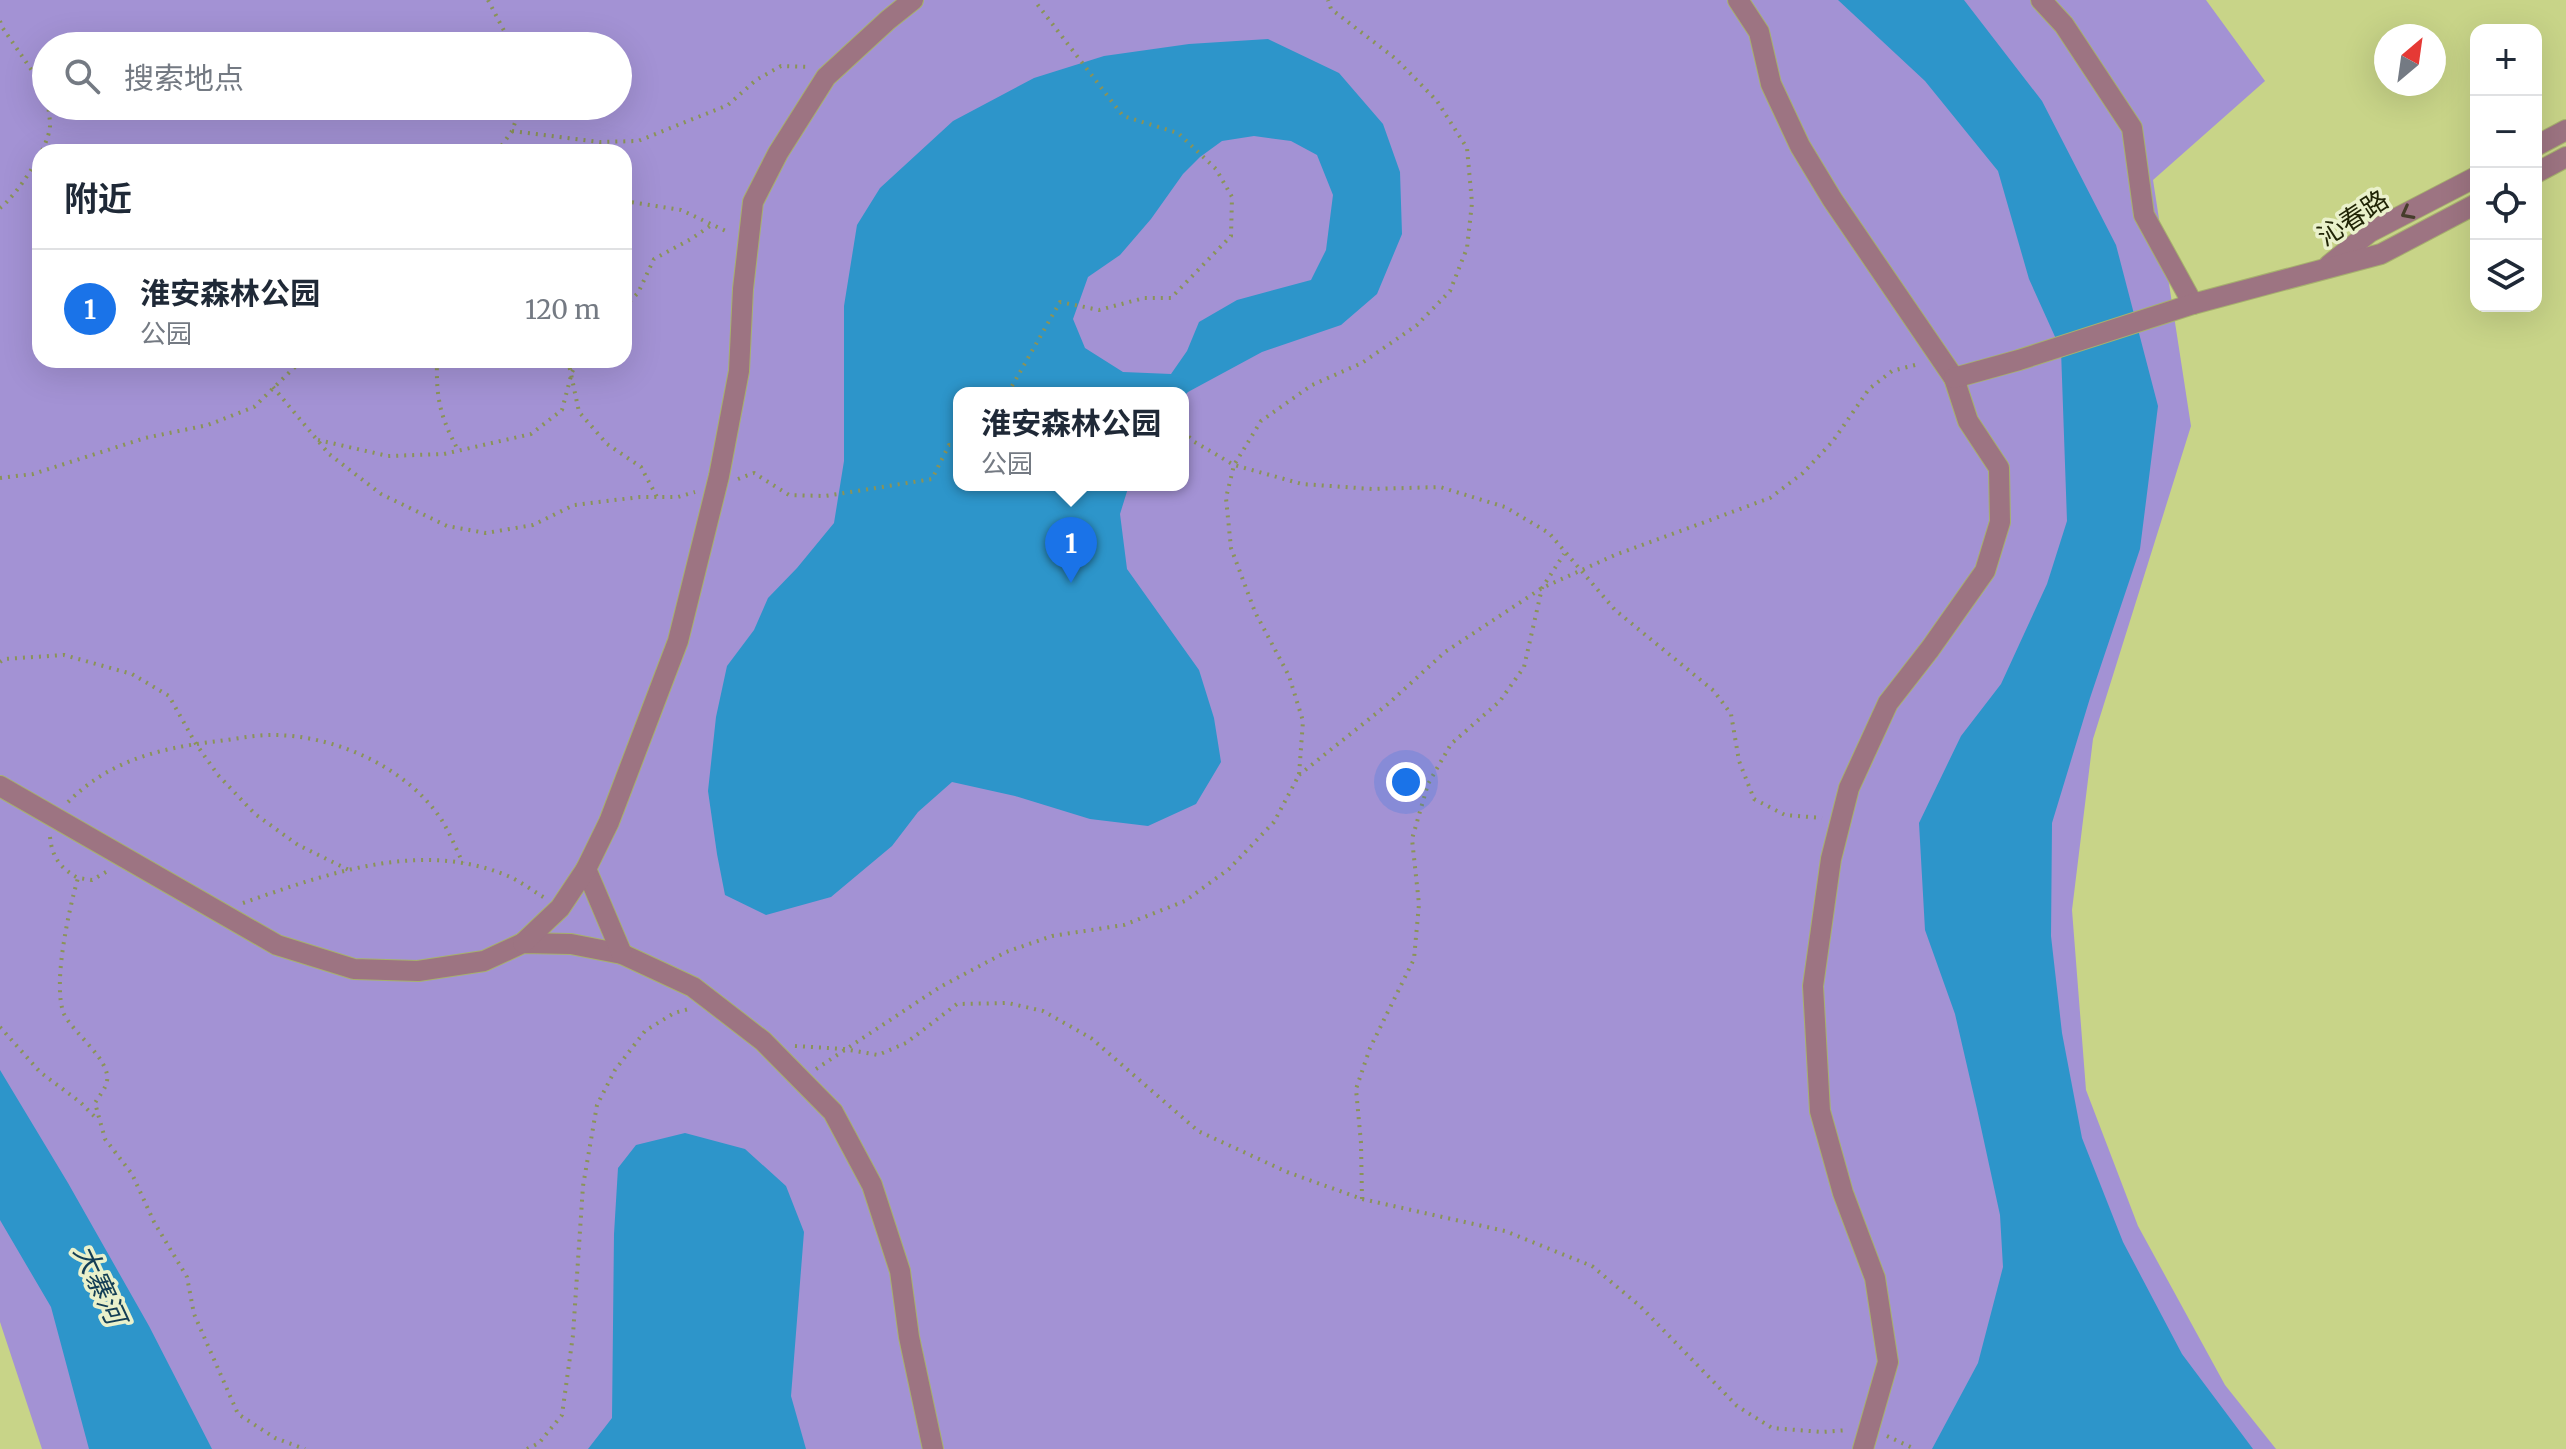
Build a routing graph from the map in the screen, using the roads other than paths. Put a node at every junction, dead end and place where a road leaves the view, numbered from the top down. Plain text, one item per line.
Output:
1 (913, 0) edge
2 (1738, 0) edge
3 (2041, 0) edge
4 (2566, 130) edge
5 (2542, 143) edge
6 (2566, 157) edge
7 (2542, 170) edge
8 (2470, 180) edge
9 (2470, 207) edge
10 (2322, 269) junction
11 (2193, 304) junction
12 (1954, 378) junction
13 (0, 786) edge
14 (586, 869) junction
15 (523, 943) junction
16 (622, 954) junction
17 (933, 1449) edge
18 (1863, 1449) edge

1 - 14 street
2 - 12 street
3 - 11 street
4 - 5 street
6 - 7 street
8 -> 10 street, 沁春路
9 - 10 street, 沁春路
10 - 11 street
11 - 12 street
12 - 18 street
13 - 15 street
14 - 15 street
14 - 16 street
15 - 16 street
16 - 17 street

